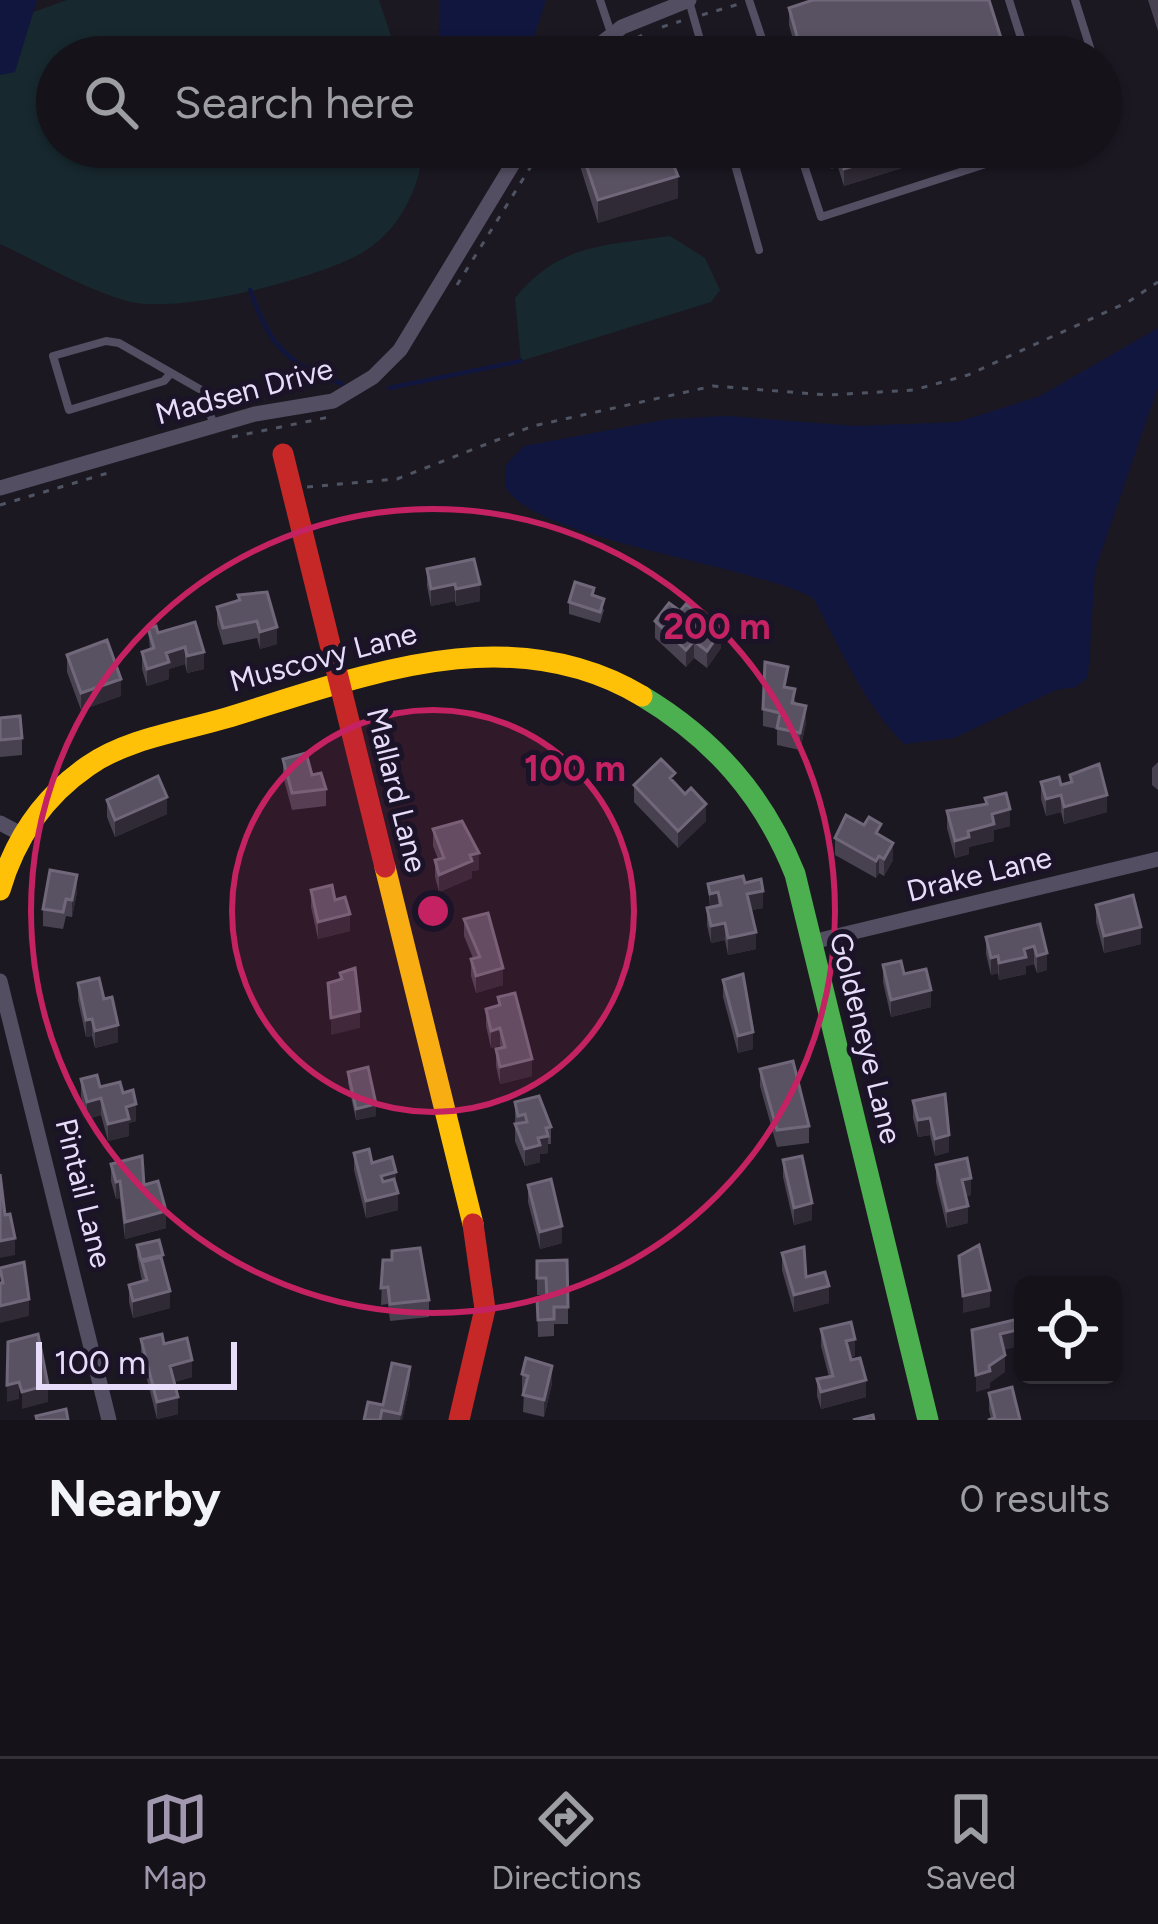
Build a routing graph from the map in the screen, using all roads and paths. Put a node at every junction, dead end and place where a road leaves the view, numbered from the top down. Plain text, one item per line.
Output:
1 (600, 0) edge
2 (749, 0) edge
3 (1009, 0) edge
4 (1075, 0) edge
5 (692, 9) edge
6 (612, 35) joint
7 (644, 36) edge
8 (761, 36) edge
9 (1020, 36) edge
10 (1087, 36) edge
11 (510, 168) edge
12 (531, 168) edge
13 (736, 168) edge
14 (805, 168) edge
15 (974, 168) edge
16 (759, 250) dead end
17 (1158, 282) edge
18 (450, 290) dead end
19 (171, 374) junction
20 (340, 414) dead end
21 (218, 432) junction
22 (283, 454) dead end
23 (110, 472) dead end
24 (0, 488) edge
25 (292, 491) junction
26 (0, 505) edge
27 (339, 682) junction
28 (670, 709) joint
29 (10, 828) edge
30 (1158, 859) edge
31 (0, 890) edge
32 (812, 942) junction
33 (0, 981) edge
34 (109, 1420) edge
35 (459, 1420) edge
36 (928, 1420) edge

1 - 6 lane
2 - 5 path
2 - 8 lane
3 - 9 lane
4 - 10 lane
5 - 6 street
5 - 7 path
11 - 21 street, Madsen Drive
12 - 18 path
13 - 16 lane
14 - 15 lane
17 - 25 path
19 - 19 lane
19 - 21 lane
20 - 21 path
21 - 24 street, Madsen Drive
22 - 25 street, Mallard Lane
23 - 26 path
25 - 27 street, Mallard Lane
27 - 28 street, Muscovy Lane
27 - 29 street, Muscovy Lane
27 - 35 street, Mallard Lane
28 - 32 street, Goldeneye Lane
29 - 31 street
30 - 32 street, Drake Lane
32 - 36 street, Goldeneye Lane
33 - 34 street, Pintail Lane

